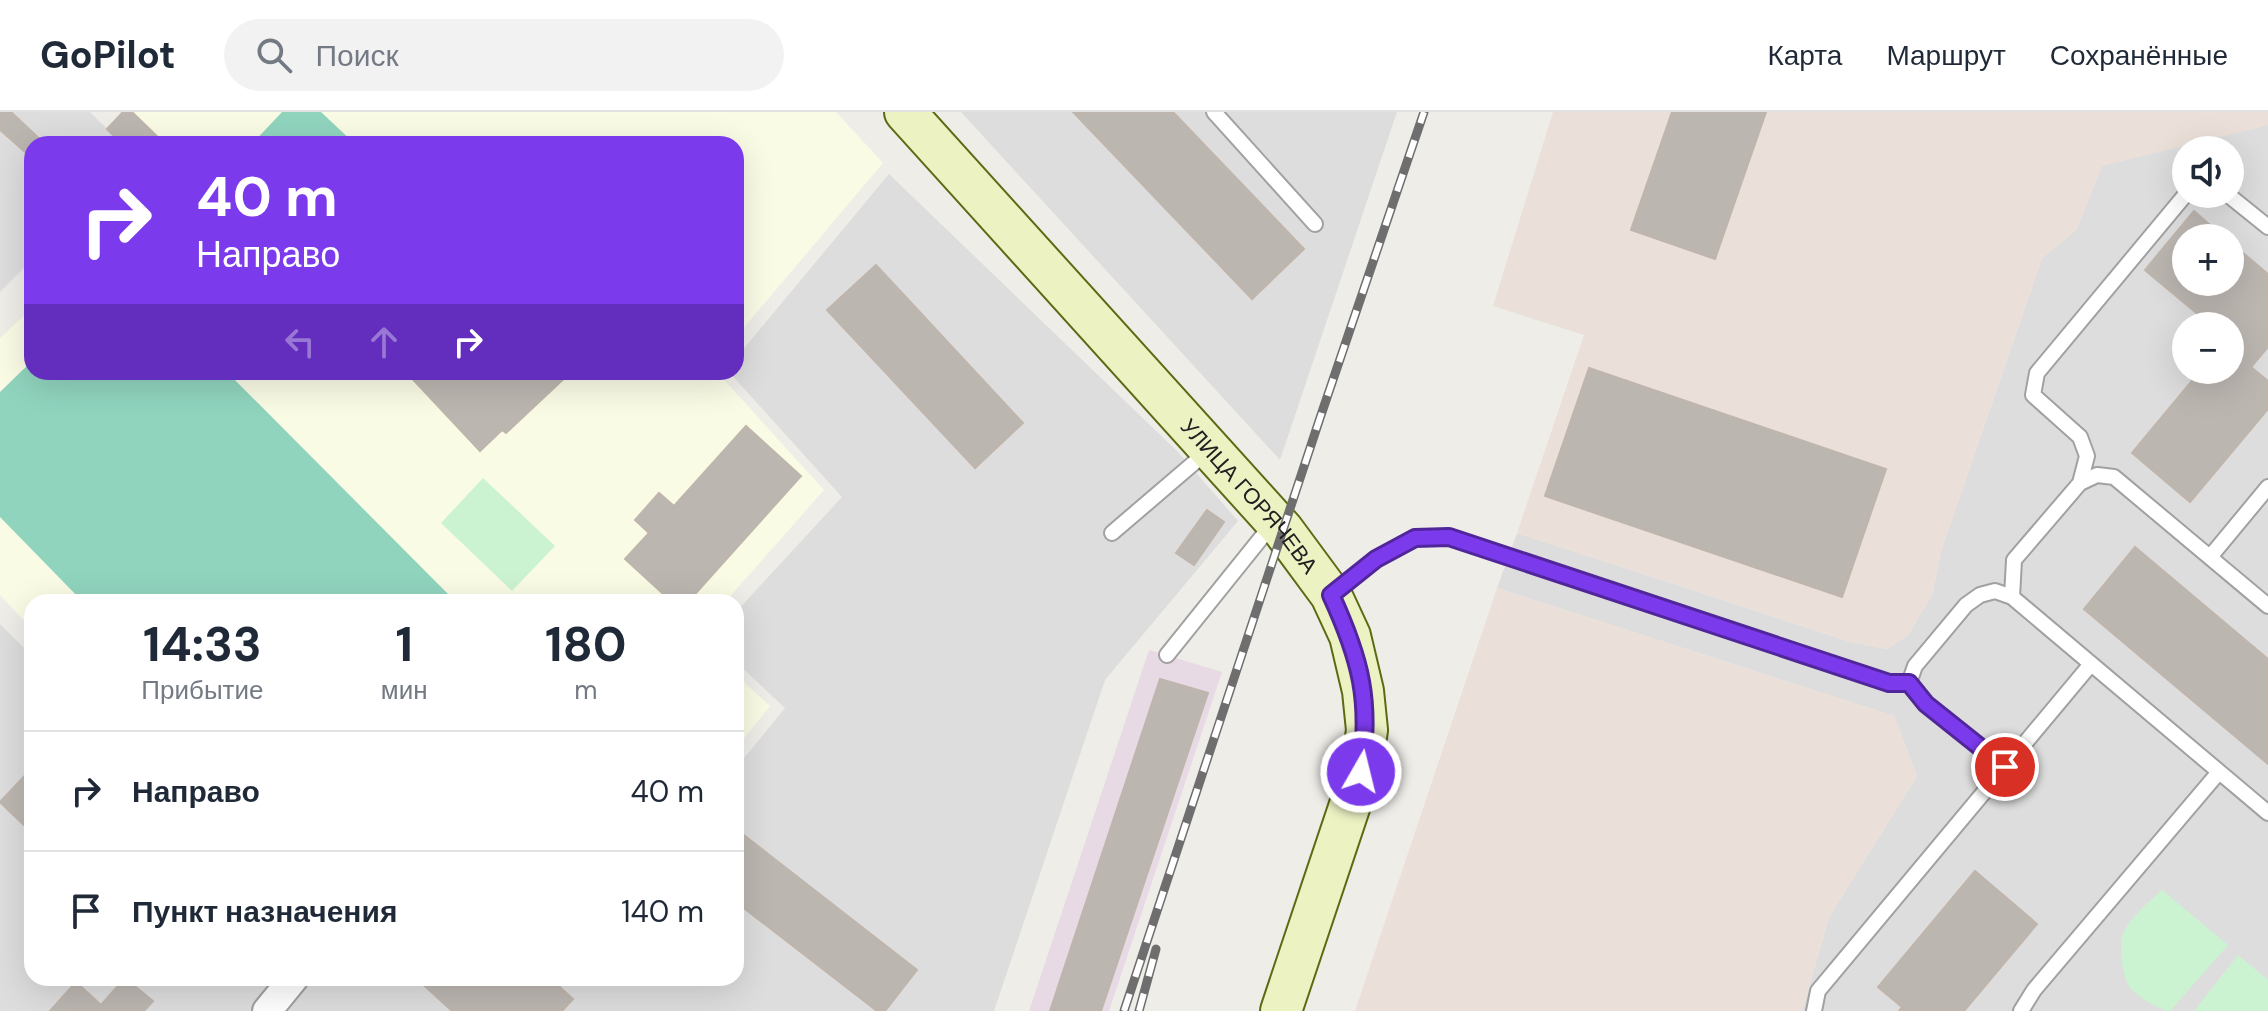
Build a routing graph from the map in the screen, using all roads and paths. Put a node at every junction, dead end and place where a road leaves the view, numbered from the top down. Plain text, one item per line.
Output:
1 (905, 112) edge
2 (1214, 112) edge
3 (2174, 208) edge
4 (2244, 208) edge
5 (1315, 224) dead end
6 (2268, 227) edge
7 (1210, 449) junction
8 (2080, 483) junction
9 (2268, 487) edge
10 (1274, 521) junction
11 (1112, 533) dead end
12 (2210, 557) junction
13 (1331, 595) junction
14 (2012, 597) junction
15 (2268, 606) edge
16 (1167, 655) dead end
17 (2091, 664) junction
18 (1909, 683) junction
19 (2005, 767) junction
20 (2219, 772) junction
21 (2268, 813) edge
22 (287, 986) edge
23 (267, 1011) edge
24 (1281, 1011) edge
25 (1814, 1011) edge
26 (2021, 1011) edge

1 - 7 main road, УЛИЦА ГОРЯЧЕВА
2 - 5 lane
3 - 8 lane
4 - 6 lane
7 - 10 main road, УЛИЦА ГОРЯЧЕВА
7 - 11 lane
8 - 12 lane
8 - 14 lane
9 - 12 lane
10 - 13 main road, УЛИЦА ГОРЯЧЕВА
10 - 16 lane
12 - 15 lane
13 - 18 lane
13 - 24 main road, УЛИЦА ГОРЯЧЕВА
14 - 17 lane
14 - 18 lane
17 - 19 lane
17 - 20 lane
18 - 19 lane
19 - 25 lane
20 - 21 lane
20 - 26 lane
22 - 23 street

